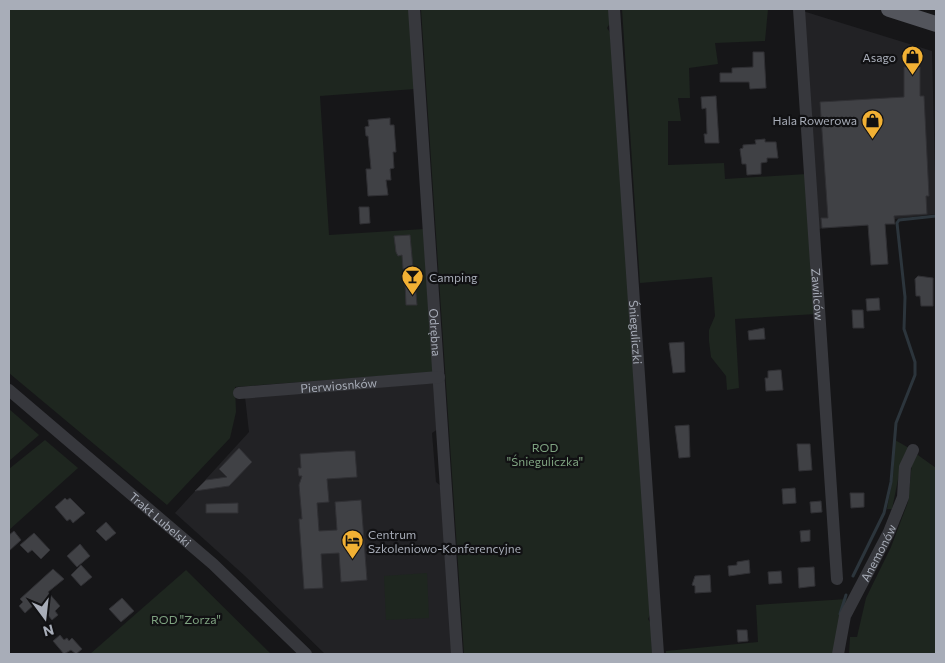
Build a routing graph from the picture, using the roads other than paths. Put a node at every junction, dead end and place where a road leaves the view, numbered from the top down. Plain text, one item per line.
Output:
1 (414, 9) edge
2 (614, 9) edge
3 (798, 9) edge
4 (889, 9) edge
5 (936, 24) edge
6 (439, 377) junction
7 (9, 390) edge
8 (239, 393) dead end
9 (913, 450) dead end
10 (838, 580) dead end
11 (306, 654) edge
12 (457, 654) edge
13 (658, 654) edge
14 (838, 654) edge

1 - 6 street, Odrębna
2 - 13 street, Śnieguliczki
3 - 10 street, Zawilców
4 - 5 main road
6 - 8 street, Pierwiosnków
6 - 12 street, Odrębna
7 - 11 street, Trakt Lubelski
9 - 14 street, Anemonów

